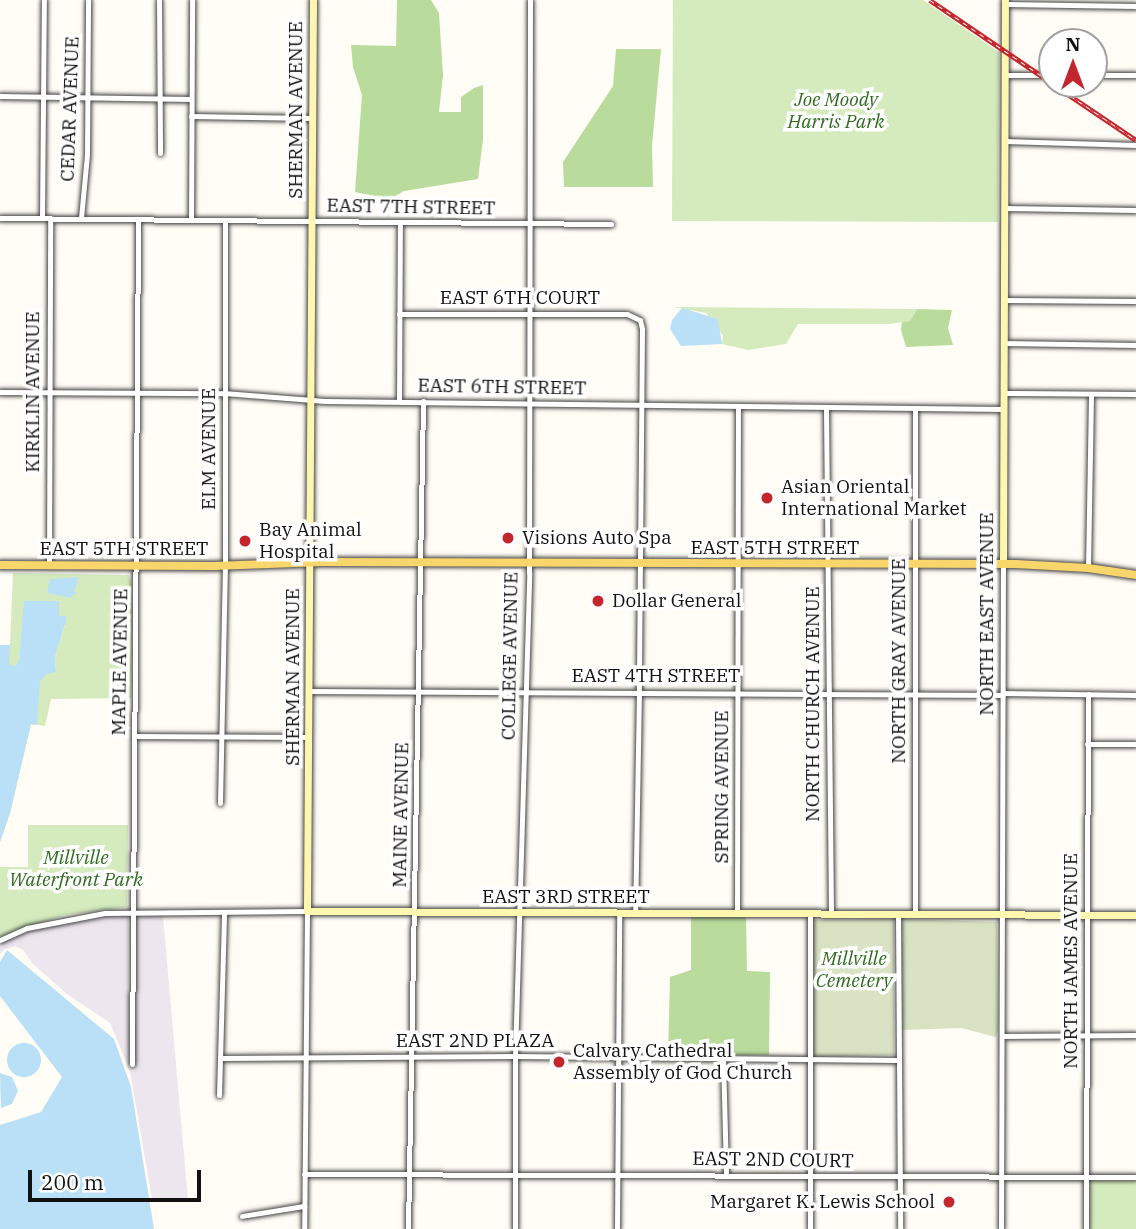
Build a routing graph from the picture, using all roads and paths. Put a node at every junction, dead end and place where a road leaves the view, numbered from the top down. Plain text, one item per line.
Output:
1 (44, 0) edge
2 (88, 0) edge
3 (159, 0) edge
4 (192, 0) edge
5 (313, 0) edge
6 (530, 0) edge
7 (1005, 2) edge
8 (1136, 6) edge
9 (1004, 75) junction
10 (1038, 75) edge
11 (1108, 75) edge
12 (1136, 75) edge
13 (0, 96) edge
14 (43, 96) junction
15 (88, 97) junction
16 (160, 97) junction
17 (191, 99) junction
18 (191, 116) junction
19 (312, 118) junction
20 (1004, 141) junction
21 (1136, 145) edge
22 (160, 153) dead end
23 (1004, 208) junction
24 (1136, 210) edge
25 (0, 218) edge
26 (42, 218) junction
27 (50, 218) junction
28 (81, 218) junction
29 (138, 219) junction
30 (191, 219) junction
31 (225, 220) junction
32 (311, 221) junction
33 (400, 224) junction
34 (611, 224) dead end
35 (529, 225) junction
36 (1003, 300) junction
37 (1136, 301) edge
38 (529, 313) junction
39 (399, 314) junction
40 (1003, 343) junction
41 (1136, 345) edge
42 (0, 391) edge
43 (225, 393) junction
44 (1003, 393) junction
45 (48, 394) junction
46 (137, 394) junction
47 (1091, 394) junction
48 (1136, 394) edge
49 (310, 399) junction
50 (399, 401) junction
51 (423, 401) junction
52 (529, 402) junction
53 (640, 407) junction
54 (738, 408) junction
55 (826, 408) junction
56 (915, 408) junction
57 (1003, 409) junction
58 (309, 562) junction
59 (421, 562) junction
60 (528, 562) junction
61 (639, 563) junction
62 (739, 563) junction
63 (828, 564) junction
64 (915, 564) junction
65 (1003, 564) junction
66 (0, 565) edge
67 (49, 565) junction
68 (137, 565) junction
69 (224, 565) junction
70 (1088, 568) junction
71 (1136, 575) edge
72 (308, 691) junction
73 (526, 691) junction
74 (419, 692) junction
75 (639, 692) junction
76 (738, 692) junction
77 (828, 693) junction
78 (915, 694) junction
79 (1003, 694) junction
80 (1088, 694) junction
81 (1136, 695) edge
82 (135, 736) junction
83 (221, 737) junction
84 (308, 737) junction
85 (1087, 744) junction
86 (1136, 744) edge
87 (220, 803) dead end
88 (307, 911) junction
89 (131, 912) junction
90 (224, 912) junction
91 (415, 912) junction
92 (519, 913) junction
93 (619, 913) junction
94 (635, 913) junction
95 (737, 914) junction
96 (810, 914) junction
97 (831, 915) junction
98 (898, 915) junction
99 (915, 915) junction
100 (1003, 915) junction
101 (1087, 915) junction
102 (1136, 915) edge
103 (0, 940) edge
104 (1088, 1035) junction
105 (1136, 1035) edge
106 (1002, 1036) junction
107 (410, 1056) junction
108 (515, 1056) junction
109 (220, 1058) junction
110 (304, 1058) junction
111 (723, 1058) junction
112 (618, 1059) junction
113 (810, 1059) junction
114 (897, 1060) junction
115 (132, 1064) dead end
116 (219, 1094) dead end
117 (514, 1173) junction
118 (304, 1174) junction
119 (409, 1174) junction
120 (616, 1174) junction
121 (726, 1175) junction
122 (810, 1177) junction
123 (899, 1177) junction
124 (1136, 1177) edge
125 (1001, 1178) junction
126 (1087, 1178) junction
127 (304, 1206) junction
128 (242, 1216) dead end
129 (304, 1229) edge
130 (408, 1229) edge
131 (514, 1229) edge
132 (617, 1229) edge
133 (810, 1229) edge
134 (900, 1229) edge
135 (1001, 1229) edge
136 (1086, 1229) edge

1 - 14 street
2 - 15 street, CEDAR AVENUE
3 - 16 street
4 - 17 street
5 - 19 street, SHERMAN AVENUE
6 - 35 street, COLLEGE AVENUE
7 - 8 street
7 - 9 street, NORTH EAST AVENUE
9 - 10 street
9 - 20 street, NORTH EAST AVENUE
11 - 12 street
13 - 14 street
14 - 15 street
14 - 26 street
15 - 16 street
15 - 28 street, CEDAR AVENUE
16 - 17 street
16 - 22 street
17 - 18 street
18 - 19 street
18 - 30 street
19 - 32 street, SHERMAN AVENUE
20 - 21 street
20 - 23 street, NORTH EAST AVENUE
23 - 24 street
23 - 36 street, NORTH EAST AVENUE
25 - 26 street, EAST 7TH STREET
26 - 27 street, EAST 7TH STREET
27 - 28 street, EAST 7TH STREET
27 - 45 street, KIRKLIN AVENUE
28 - 29 street, EAST 7TH STREET
29 - 30 street, EAST 7TH STREET
29 - 46 street, MAPLE AVENUE
30 - 31 street, EAST 7TH STREET
31 - 32 street, EAST 7TH STREET
31 - 43 street, ELM AVENUE
32 - 33 street, EAST 7TH STREET
32 - 49 street, SHERMAN AVENUE
33 - 35 street, EAST 7TH STREET
33 - 39 street
34 - 35 street, EAST 7TH STREET
35 - 38 street, COLLEGE AVENUE
36 - 37 street
36 - 40 street, NORTH EAST AVENUE
38 - 39 street, EAST 6TH COURT
38 - 52 street, COLLEGE AVENUE
38 - 53 street, EAST 6TH COURT
39 - 50 street
40 - 41 street
40 - 44 street, NORTH EAST AVENUE
42 - 45 street, EAST 6TH STREET
43 - 46 street, EAST 6TH STREET
43 - 49 street, EAST 6TH STREET
43 - 69 street, ELM AVENUE
44 - 47 street
44 - 57 street, NORTH EAST AVENUE
45 - 46 street, EAST 6TH STREET
45 - 67 street, KIRKLIN AVENUE
46 - 68 street, MAPLE AVENUE
47 - 48 street
47 - 70 street
49 - 50 street, EAST 6TH STREET
49 - 58 street, SHERMAN AVENUE
50 - 51 street, EAST 6TH STREET
51 - 52 street, EAST 6TH STREET
51 - 59 street, MAINE AVENUE
52 - 53 street, EAST 6TH STREET
52 - 60 street, COLLEGE AVENUE
53 - 54 street, EAST 6TH STREET
53 - 61 street
54 - 55 street, EAST 6TH STREET
54 - 62 street, SPRING AVENUE
55 - 56 street, EAST 6TH STREET
55 - 63 street, NORTH CHURCH AVENUE
56 - 57 street, EAST 6TH STREET
56 - 64 street, NORTH GRAY AVENUE
57 - 65 street, NORTH EAST AVENUE
58 - 59 main road, EAST 5TH STREET
58 - 69 main road, EAST 5TH STREET
58 - 72 street, SHERMAN AVENUE
59 - 60 main road, EAST 5TH STREET
59 - 74 street, MAINE AVENUE
60 - 61 main road, EAST 5TH STREET
60 - 73 street, COLLEGE AVENUE
61 - 62 main road, EAST 5TH STREET
61 - 75 street
62 - 63 main road, EAST 5TH STREET
62 - 76 street, SPRING AVENUE
63 - 64 main road, EAST 5TH STREET
63 - 77 street, NORTH CHURCH AVENUE
64 - 65 main road, EAST 5TH STREET
64 - 78 street, NORTH GRAY AVENUE
65 - 70 main road, EAST 5TH STREET
65 - 79 street, NORTH EAST AVENUE
66 - 67 main road, EAST 5TH STREET
67 - 68 main road, EAST 5TH STREET
68 - 69 main road, EAST 5TH STREET
68 - 82 street, MAPLE AVENUE
69 - 83 street, ELM AVENUE
70 - 71 main road, EAST 5TH STREET
72 - 74 street, EAST 4TH STREET
72 - 84 street, SHERMAN AVENUE
73 - 74 street, EAST 4TH STREET
73 - 75 street, EAST 4TH STREET
73 - 92 street, COLLEGE AVENUE
74 - 91 street, MAINE AVENUE
75 - 76 street, EAST 4TH STREET
75 - 94 street
76 - 77 street, EAST 4TH STREET
76 - 95 street, SPRING AVENUE
77 - 78 street, EAST 4TH STREET
77 - 97 street, NORTH CHURCH AVENUE
78 - 79 street, EAST 4TH STREET
78 - 99 street, NORTH GRAY AVENUE
79 - 80 street, EAST 4TH STREET
79 - 100 street, NORTH EAST AVENUE
80 - 81 street, EAST 4TH STREET
80 - 85 street, NORTH JAMES AVENUE
82 - 83 street
82 - 89 street, MAPLE AVENUE
83 - 84 street
83 - 87 street, ELM AVENUE
84 - 88 street, SHERMAN AVENUE
85 - 86 street
85 - 101 street, NORTH JAMES AVENUE
88 - 90 street, EAST 3RD STREET
88 - 91 street, EAST 3RD STREET
88 - 110 street, SHERMAN AVENUE
89 - 90 street, EAST 3RD STREET
89 - 103 street, EAST 3RD STREET
89 - 115 street, MAPLE AVENUE
90 - 109 street
91 - 92 street, EAST 3RD STREET
91 - 107 street, MAINE AVENUE
92 - 93 street, EAST 3RD STREET
92 - 108 street, COLLEGE AVENUE
93 - 94 street, EAST 3RD STREET
93 - 112 street
94 - 95 street, EAST 3RD STREET
95 - 96 street, EAST 3RD STREET
96 - 97 street, EAST 3RD STREET
96 - 113 street
97 - 98 street, EAST 3RD STREET
98 - 99 street, EAST 3RD STREET
98 - 114 street
99 - 100 street, EAST 3RD STREET
100 - 101 street, EAST 3RD STREET
100 - 106 street, NORTH EAST AVENUE
101 - 102 street, EAST 3RD STREET
101 - 104 street, NORTH JAMES AVENUE
104 - 105 street
104 - 106 street
104 - 126 street, NORTH JAMES AVENUE
106 - 125 street, NORTH EAST AVENUE
107 - 108 street, EAST 2ND PLAZA
107 - 110 street, EAST 2ND PLAZA
107 - 119 street, MAINE AVENUE
108 - 112 street, EAST 2ND PLAZA
108 - 117 street, COLLEGE AVENUE
109 - 110 street, EAST 2ND PLAZA
109 - 116 street
110 - 118 street, SHERMAN AVENUE
111 - 112 street, EAST 2ND PLAZA
111 - 113 street, EAST 2ND PLAZA
111 - 121 street
112 - 120 street
113 - 114 street, EAST 2ND PLAZA
113 - 122 street
114 - 123 street
117 - 119 street, EAST 2ND COURT
117 - 120 street, EAST 2ND COURT
117 - 131 street, COLLEGE AVENUE
118 - 119 street, EAST 2ND COURT
118 - 127 street, SHERMAN AVENUE
119 - 130 street, MAINE AVENUE
120 - 121 street, EAST 2ND COURT
120 - 132 street
121 - 122 street, EAST 2ND COURT
122 - 123 street, EAST 2ND COURT
122 - 133 street
123 - 125 street, EAST 2ND COURT
123 - 134 street
124 - 126 street, EAST 2ND COURT
125 - 126 street, EAST 2ND COURT
125 - 135 street, NORTH EAST AVENUE
126 - 136 street, NORTH JAMES AVENUE
127 - 128 street
127 - 129 street, SHERMAN AVENUE

